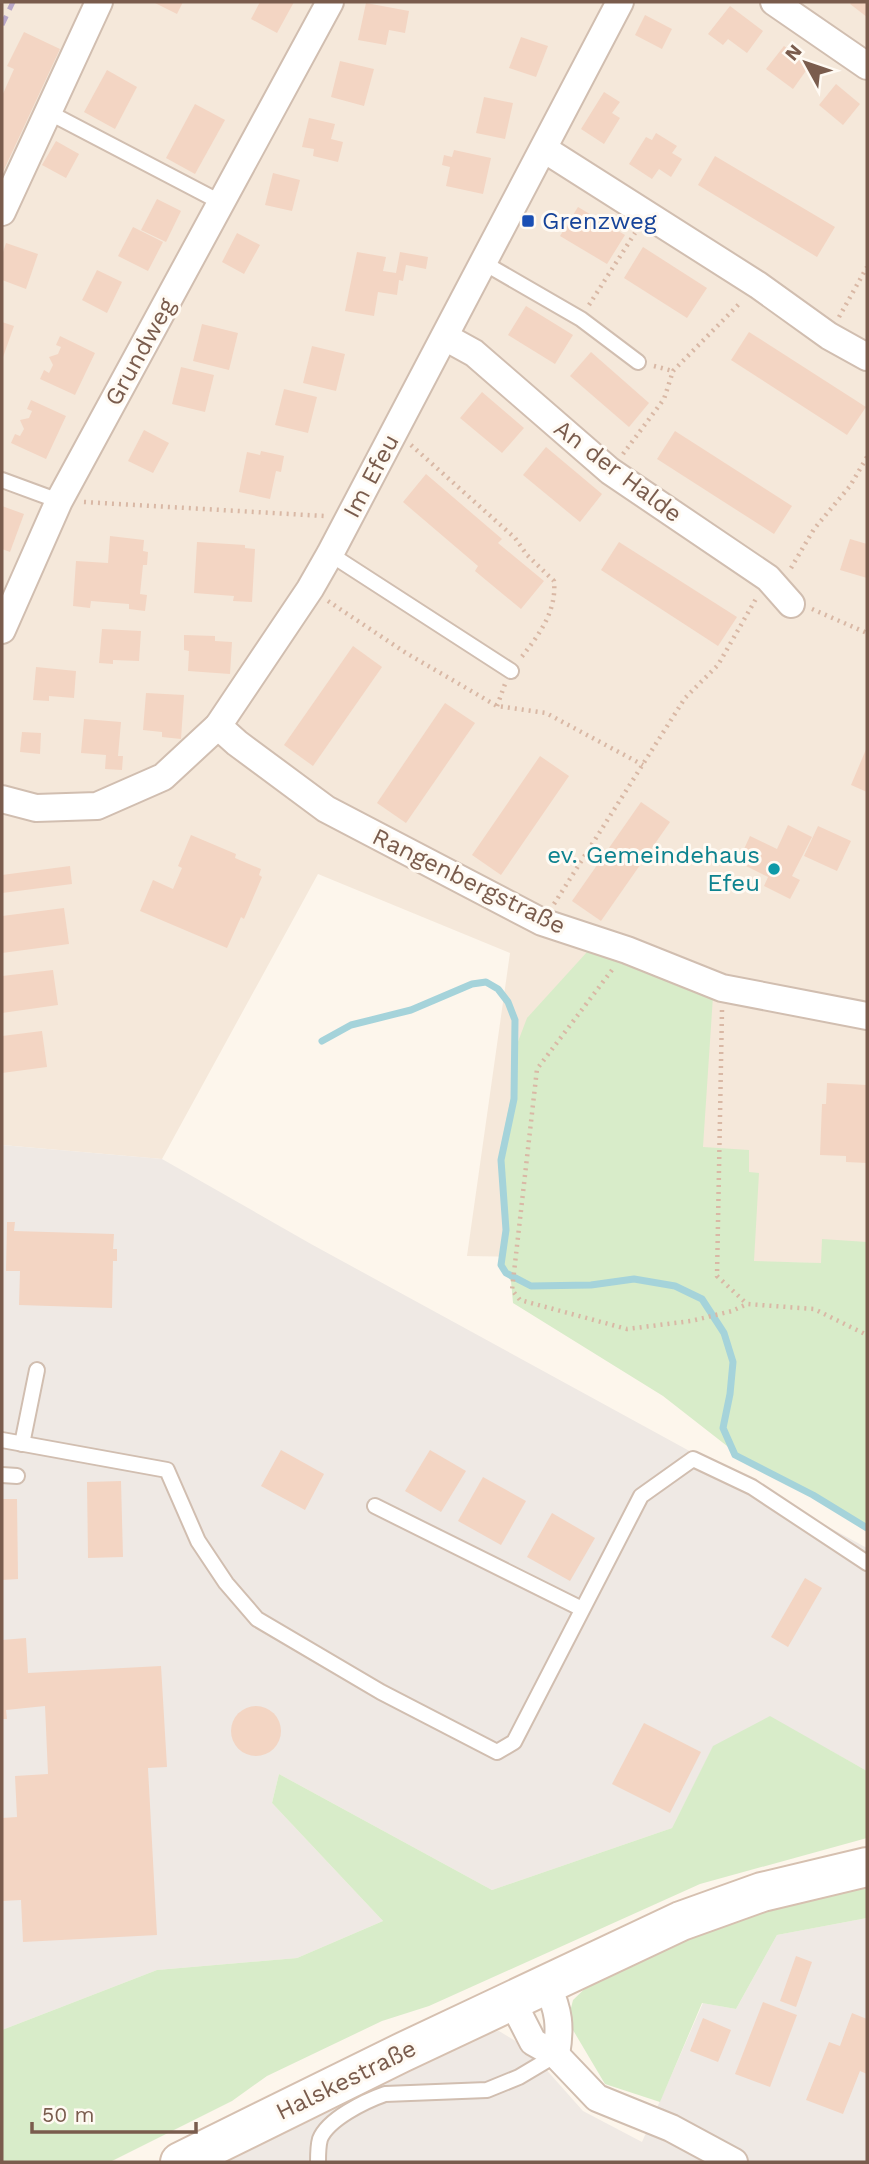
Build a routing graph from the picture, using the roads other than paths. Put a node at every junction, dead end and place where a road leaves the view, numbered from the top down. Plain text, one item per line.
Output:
1 (99, 2) edge
2 (330, 2) edge
3 (620, 2) edge
4 (774, 2) edge
5 (867, 66) edge
6 (48, 112) junction
7 (544, 149) junction
8 (222, 203) junction
9 (2, 212) edge
10 (484, 263) junction
11 (444, 337) junction
12 (867, 357) edge
13 (638, 362) dead end
14 (2, 480) edge
15 (59, 500) junction
16 (330, 554) junction
17 (779, 591) road end
18 (2, 630) edge
19 (511, 671) road end
20 (218, 726) junction
21 (2, 800) edge
22 (867, 1016) edge
23 (37, 1370) dead end
24 (2, 1440) edge
25 (22, 1444) junction
26 (2, 1475) edge
27 (17, 1476) dead end
28 (375, 1506) dead end
29 (867, 1563) edge
30 (582, 1609) junction
31 (867, 1867) edge
32 (547, 1985) junction
33 (512, 2001) junction
34 (556, 2055) junction
35 (705, 2156) edge
36 (180, 2162) edge
37 (318, 2162) edge
38 (734, 2162) edge

1 - 6 street
2 - 8 street, Grundweg
3 - 7 street, Im Efeu
4 - 5 street
6 - 8 lane
6 - 9 street
7 - 10 street, Im Efeu
7 - 12 street
8 - 15 street, Grundweg
10 - 11 street, Im Efeu
10 - 13 lane
11 - 16 street, Im Efeu
11 - 17 street, An der Halde
14 - 15 lane
15 - 18 street, Grundweg
16 - 19 lane
16 - 20 street, Im Efeu
20 - 21 street, Im Efeu
20 - 22 street, Rangenbergstraße
23 - 25 lane
24 - 25 lane
25 - 30 lane
26 - 27 lane
28 - 30 lane
29 - 30 lane
31 - 32 street, Halskestraße
32 - 33 street, Halskestraße
32 - 34 street
33 - 34 street
33 - 36 street, Halskestraße
34 - 35 street
34 - 37 lane
35 - 38 street

